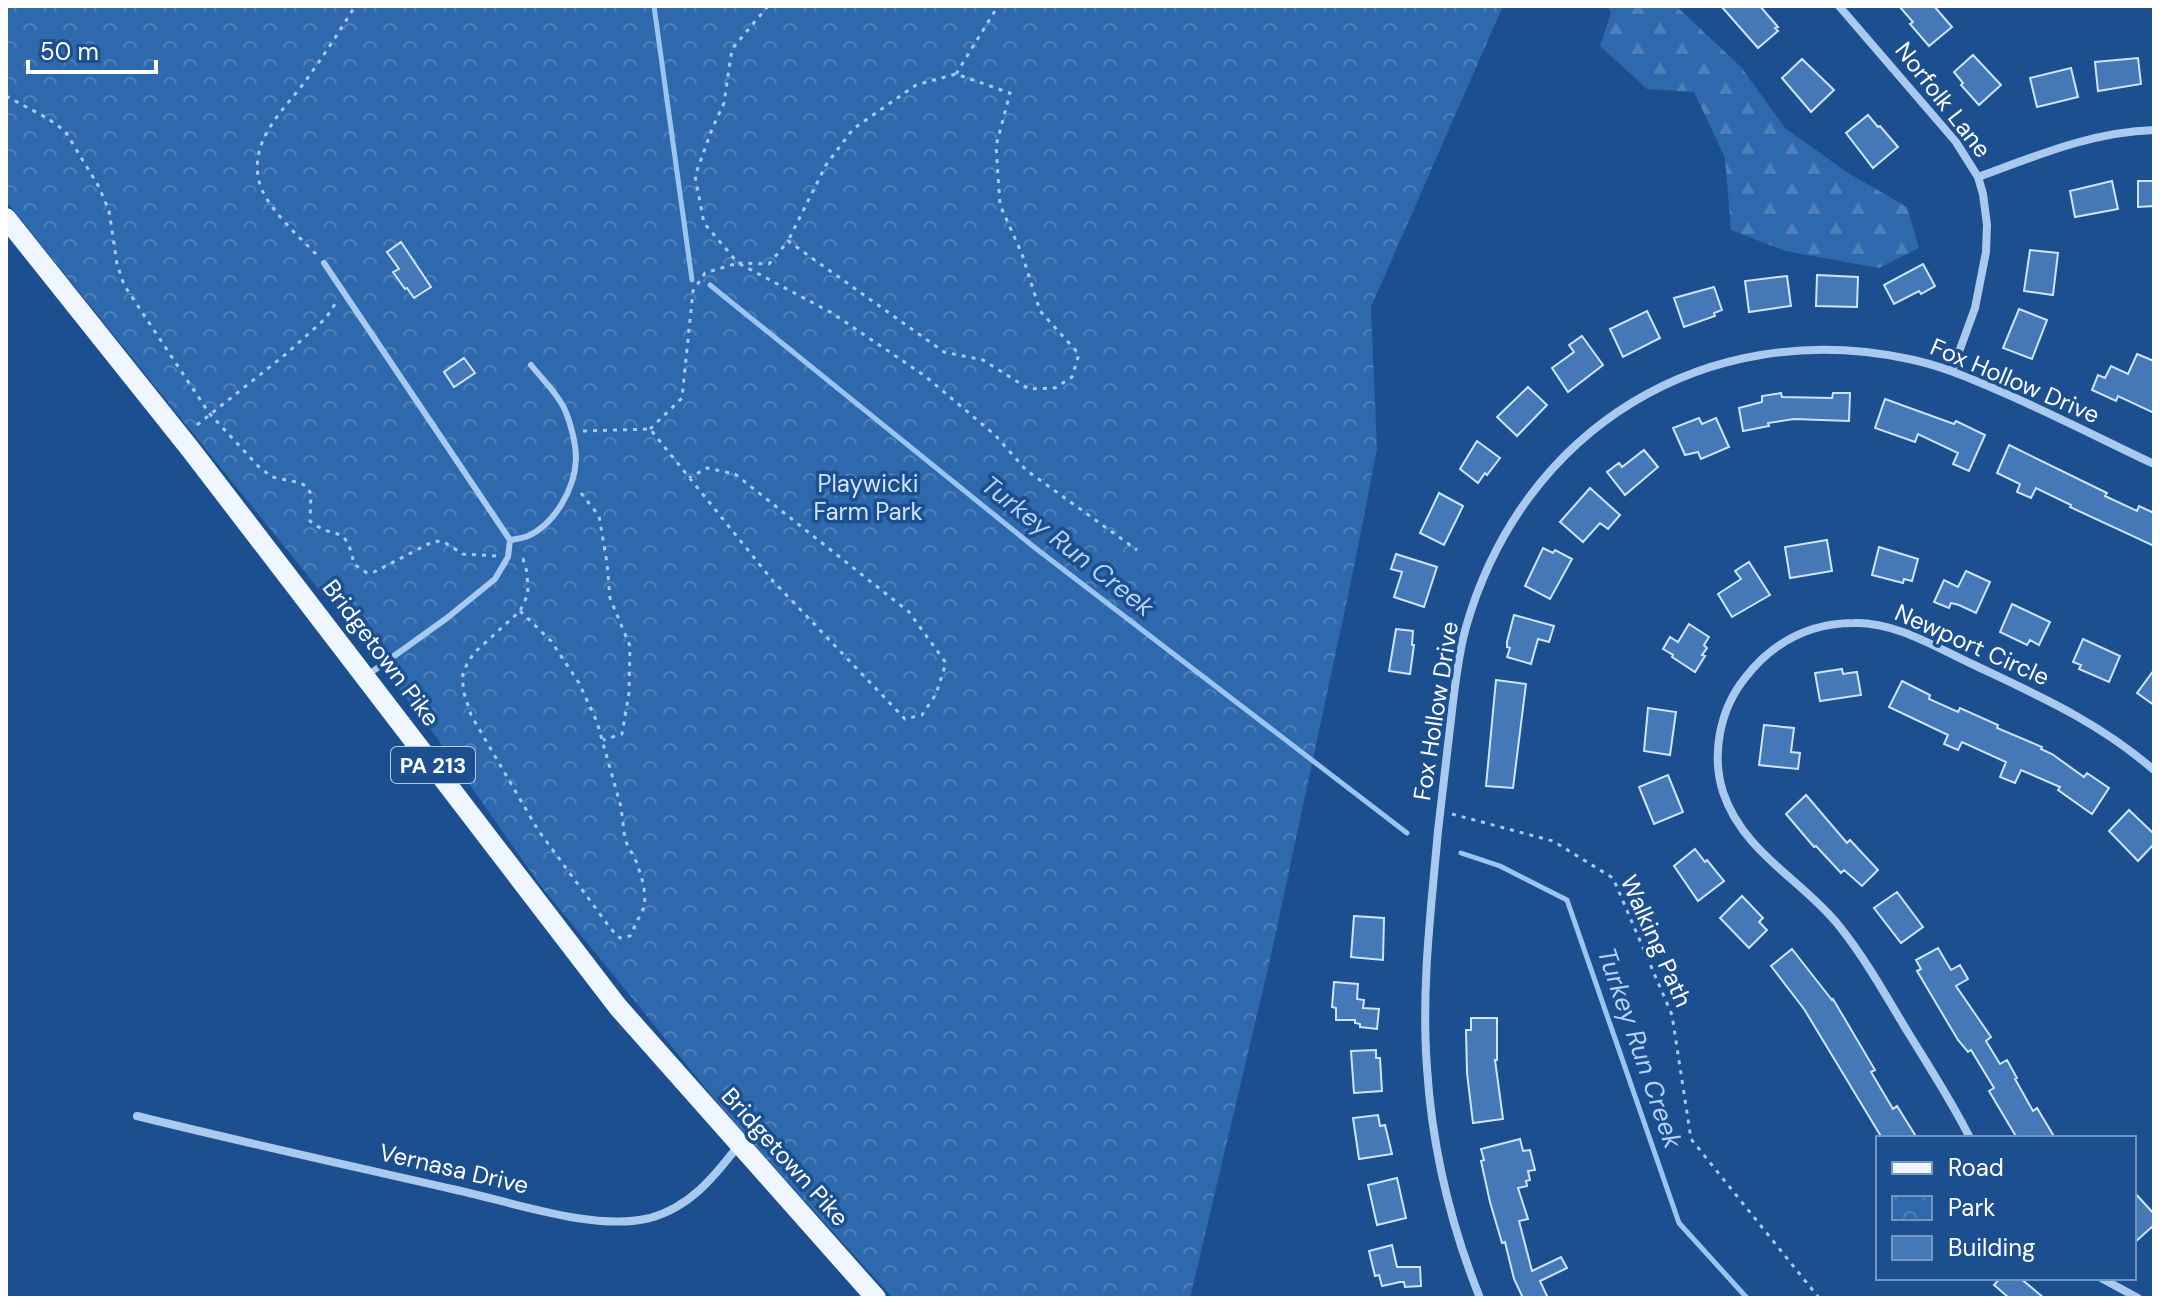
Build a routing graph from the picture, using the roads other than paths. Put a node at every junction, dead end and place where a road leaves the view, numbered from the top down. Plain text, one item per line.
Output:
1 (1839, 6) edge
2 (2154, 130) edge
3 (1978, 177) junction
4 (6, 218) edge
5 (324, 263) road end
6 (531, 365) dead end
7 (1952, 371) junction
8 (2154, 464) edge
9 (510, 540) junction
10 (366, 676) junction
11 (2154, 770) edge
12 (137, 1116) dead end
13 (1969, 1136) edge
14 (739, 1146) junction
15 (2105, 1280) edge
16 (876, 1298) edge
17 (1480, 1298) edge
18 (2138, 1298) edge

1 - 3 street, Norfolk Lane
2 - 3 street
3 - 7 street, Norfolk Lane
4 - 10 main road, Bridgetown Pike / PA 213
5 - 9 lane
6 - 9 lane
7 - 8 street, Fox Hollow Drive
7 - 17 street, Fox Hollow Drive
9 - 10 lane
10 - 14 main road, Bridgetown Pike / PA 213
11 - 13 street, Newport Circle
12 - 14 street, Vernasa Drive
14 - 16 main road, Bridgetown Pike / PA 213
15 - 18 street

